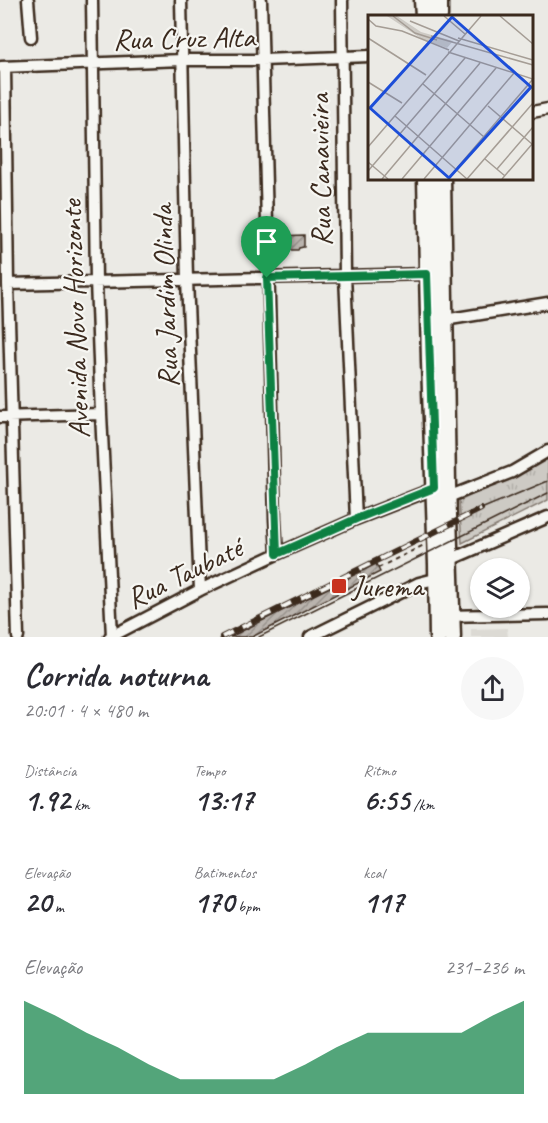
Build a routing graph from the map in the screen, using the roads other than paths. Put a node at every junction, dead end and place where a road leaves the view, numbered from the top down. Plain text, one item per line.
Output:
1 (28, 0) edge
2 (92, 0) edge
3 (181, 0) edge
4 (261, 0) edge
5 (342, 0) edge
6 (423, 0) edge
7 (424, 15) edge
8 (31, 37) dead end
9 (342, 56) junction
10 (368, 56) edge
11 (183, 60) junction
12 (262, 60) junction
13 (93, 63) junction
14 (3, 67) edge
15 (548, 109) edge
16 (533, 112) edge
17 (426, 180) edge
18 (442, 180) edge
19 (427, 274) junction
20 (345, 276) junction
21 (267, 278) junction
22 (187, 280) junction
23 (96, 281) junction
24 (8, 284) junction
25 (548, 303) edge
26 (444, 321) junction
27 (101, 414) junction
28 (13, 416) junction
29 (0, 417) edge
30 (548, 452) edge
31 (443, 490) junction
32 (548, 517) edge
33 (356, 519) junction
34 (277, 554) junction
35 (444, 570) junction
36 (200, 590) junction
37 (548, 614) edge
38 (444, 616) junction
39 (111, 636) edge
40 (18, 637) edge
41 (310, 637) edge
42 (438, 637) edge
43 (453, 637) edge

1 - 8 street
2 - 13 street, Avenida Novo Horizonte
3 - 11 street, Rua Jardim Olinda
4 - 12 street
5 - 9 street, Rua Canavieira
6 - 7 main road
9 - 10 street, Rua Cruz Alta
9 - 12 street, Rua Cruz Alta
9 - 20 street, Rua Canavieira
11 - 12 street, Rua Cruz Alta
11 - 13 street, Rua Cruz Alta
11 - 22 street, Rua Jardim Olinda
12 - 21 street
13 - 14 street, Rua Cruz Alta
13 - 23 street, Avenida Novo Horizonte
14 - 24 street
15 - 16 street
17 - 19 main road
18 - 26 main road
19 - 20 street
19 - 31 main road
20 - 21 street
20 - 33 street, Rua Canavieira
21 - 22 street
21 - 34 street
22 - 23 street
22 - 36 street, Rua Jardim Olinda
23 - 24 street
23 - 27 street, Avenida Novo Horizonte
24 - 28 street
25 - 26 street
26 - 31 main road
27 - 28 street
27 - 39 street, Avenida Novo Horizonte
28 - 29 street
28 - 40 street
30 - 31 street, Rua Taubaté
31 - 33 street, Rua Taubaté
31 - 35 main road
32 - 35 street
33 - 34 street, Rua Taubaté
34 - 36 street, Rua Taubaté
35 - 38 main road
35 - 41 street
36 - 39 street, Rua Taubaté
37 - 38 street
38 - 42 main road
38 - 43 main road

